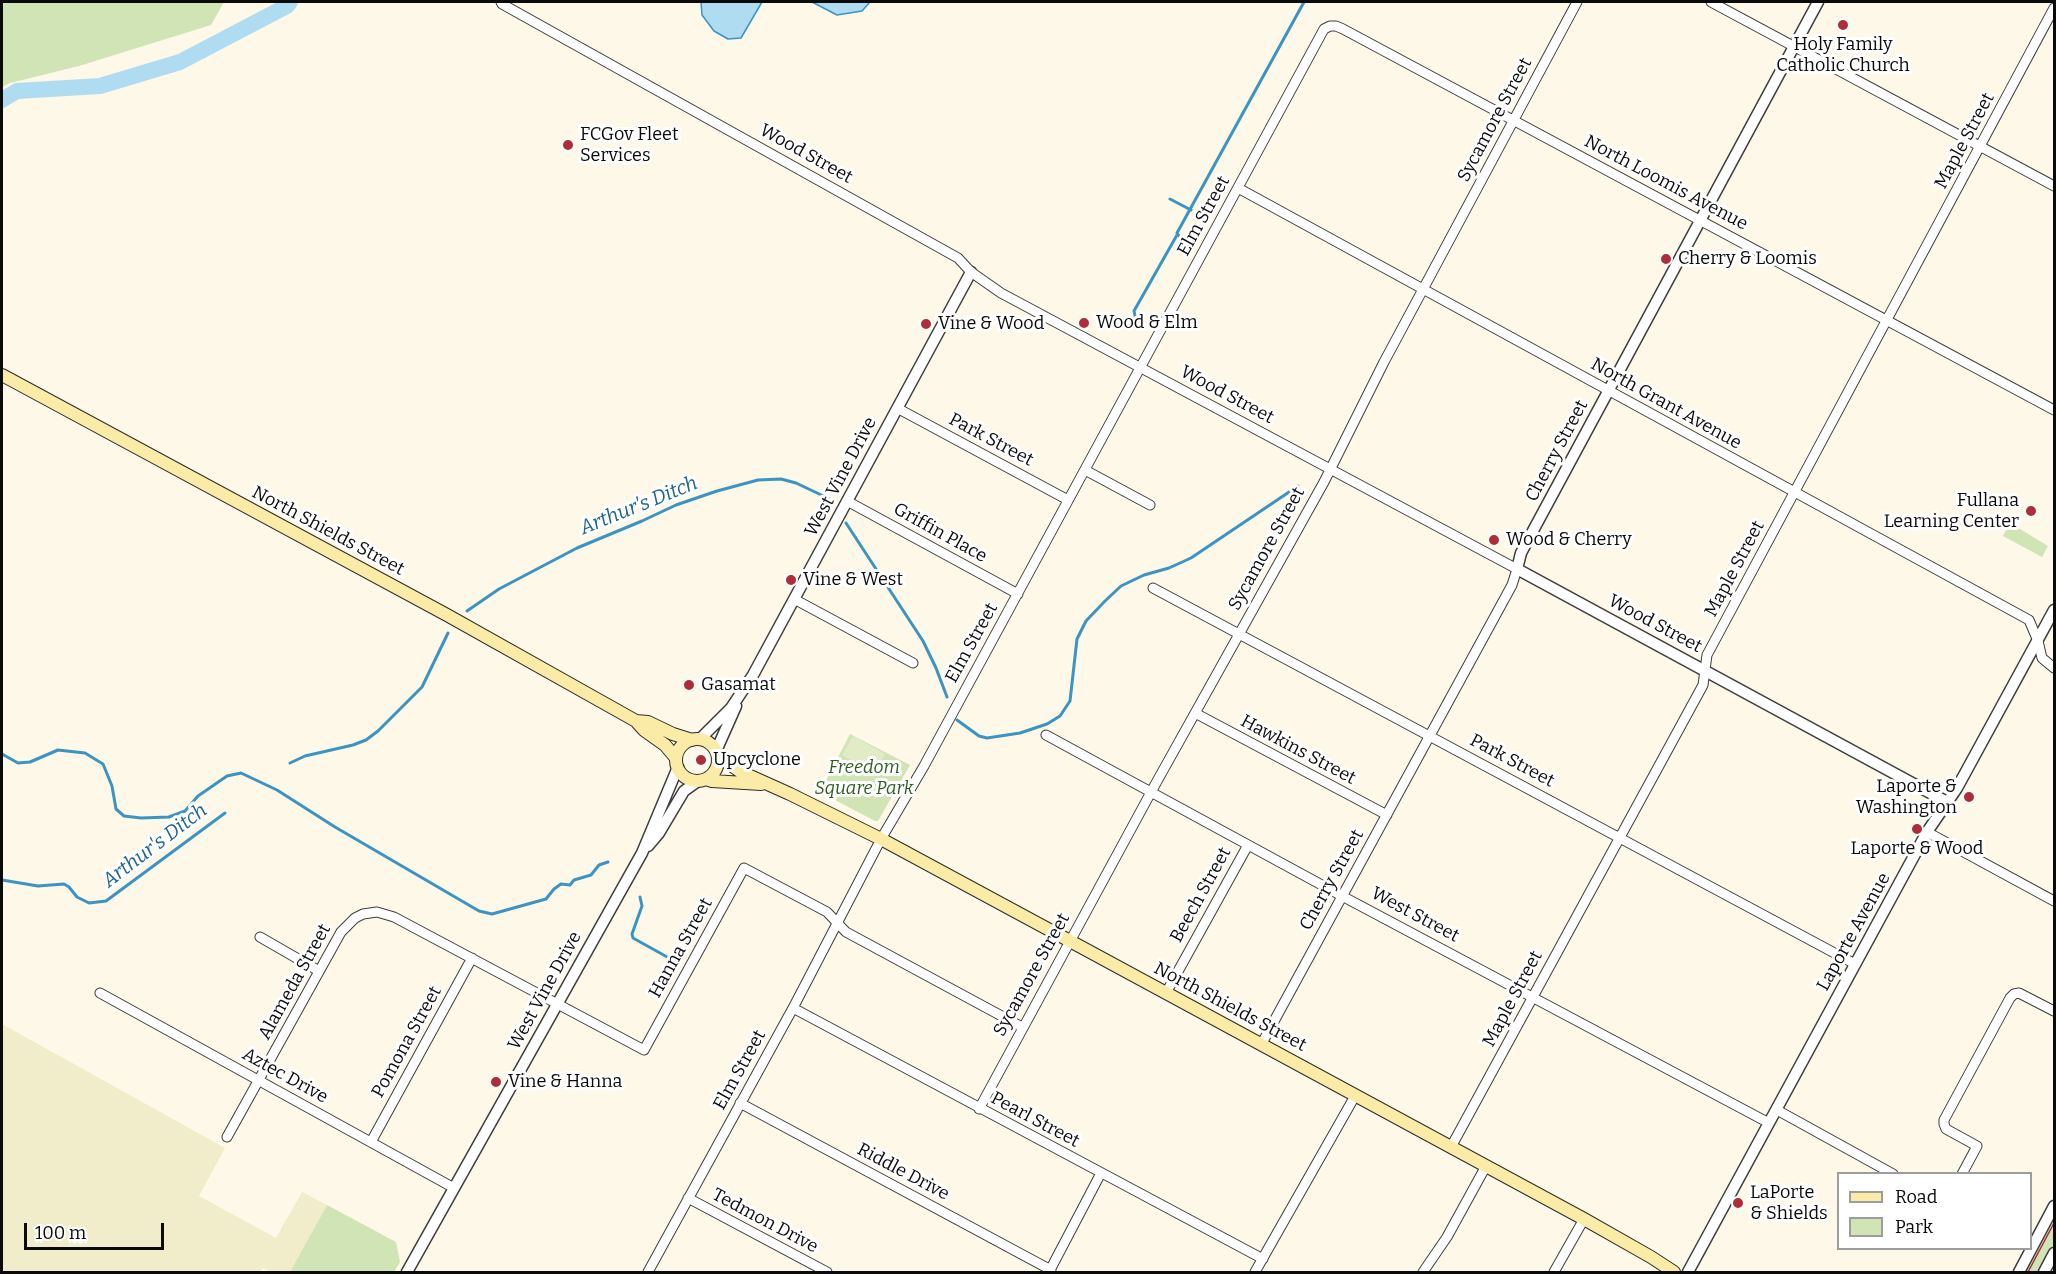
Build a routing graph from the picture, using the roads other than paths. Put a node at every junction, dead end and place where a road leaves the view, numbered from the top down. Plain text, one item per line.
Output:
1 (501, 2) edge
2 (1577, 2) edge
3 (1711, 2) edge
4 (1818, 2) edge
5 (2055, 8) edge
6 (1324, 29) joint
7 (1794, 46) junction
8 (1514, 119) junction
9 (1981, 146) junction
10 (2055, 186) edge
11 (1238, 188) junction
12 (1701, 220) junction
13 (971, 272) junction
14 (1422, 289) junction
15 (1887, 320) junction
16 (1140, 367) junction
17 (2, 375) edge
18 (1608, 391) junction
19 (897, 408) junction
20 (2055, 410) edge
21 (1085, 470) junction
22 (1330, 470) junction
23 (1794, 492) junction
24 (1068, 500) junction
25 (847, 501) junction
26 (1150, 505) dead end
27 (1517, 568) junction
28 (1153, 588) dead end
29 (1018, 594) junction
30 (794, 599) junction
31 (2055, 610) edge
32 (1239, 633) junction
33 (2038, 640) junction
34 (913, 663) dead end
35 (2055, 668) edge
36 (1706, 670) junction
37 (739, 697) junction
38 (1195, 713) junction
39 (636, 721) junction
40 (1046, 735) dead end
41 (1430, 735) junction
42 (696, 739) junction
43 (717, 754) junction
44 (677, 763) junction
45 (702, 780) junction
46 (765, 784) junction
47 (1151, 793) junction
48 (1947, 802) junction
49 (1387, 815) junction
50 (1927, 832) junction
51 (1620, 837) junction
52 (881, 839) junction
53 (1248, 845) junction
54 (642, 853) junction
55 (1342, 896) junction
56 (2055, 901) edge
57 (363, 914) joint
58 (838, 924) junction
59 (260, 937) dead end
60 (1070, 940) junction
61 (472, 958) junction
62 (1855, 964) junction
63 (320, 971) junction
64 (100, 993) dead end
65 (1166, 993) junction
66 (1533, 997) junction
67 (556, 1004) junction
68 (793, 1008) junction
69 (2055, 1011) edge
70 (1022, 1027) junction
71 (1261, 1045) junction
72 (259, 1080) junction
73 (1355, 1096) junction
74 (740, 1103) junction
75 (979, 1109) junction
76 (1777, 1110) junction
77 (1769, 1123) junction
78 (228, 1137) dead end
79 (371, 1142) junction
80 (1451, 1147) junction
81 (1486, 1166) junction
82 (1891, 1172) edge
83 (1963, 1172) edge
84 (1101, 1173) junction
85 (454, 1188) junction
86 (688, 1198) junction
87 (2055, 1206) edge
88 (1584, 1219) junction
89 (2032, 1246) edge
90 (2030, 1250) edge
91 (2055, 1253) edge
92 (1263, 1259) junction
93 (1050, 1271) edge
94 (407, 1272) edge
95 (648, 1272) edge
96 (827, 1272) edge
97 (1255, 1272) edge
98 (1423, 1272) edge
99 (1554, 1272) edge
100 (1674, 1272) edge
101 (1688, 1272) edge
102 (2019, 1272) edge
103 (2044, 1272) edge

1 - 13 street, Wood Street
2 - 8 street, Sycamore Street
3 - 7 street
4 - 7 street, Cherry Street
5 - 9 street, Maple Street
6 - 8 street, North Loomis Avenue
6 - 11 street, Elm Street
7 - 9 street
7 - 12 street, Cherry Street
8 - 12 street, North Loomis Avenue
8 - 14 street, Sycamore Street
9 - 10 street
9 - 15 street, Maple Street
11 - 14 street, North Grant Avenue
11 - 16 street, Elm Street
12 - 15 street, North Loomis Avenue
12 - 18 street, Cherry Street
13 - 16 street, Wood Street
13 - 19 street, West Vine Drive
14 - 18 street, North Grant Avenue
14 - 22 street, Sycamore Street
15 - 20 street, North Loomis Avenue
15 - 23 street, Maple Street
16 - 21 street, Elm Street
16 - 22 street, Wood Street
17 - 39 main road, North Shields Street
18 - 23 street, North Grant Avenue
18 - 27 street, Cherry Street
19 - 24 street, Park Street
19 - 25 street, West Vine Drive
21 - 24 street, Elm Street
21 - 26 street
22 - 27 street, Wood Street
22 - 32 street, Sycamore Street
23 - 33 street, North Grant Avenue
23 - 36 street, Maple Street
24 - 29 street, Elm Street
25 - 29 street, Griffin Place
25 - 30 street, West Vine Drive
27 - 36 street, Wood Street
27 - 41 street, Cherry Street
28 - 32 street, Park Street
29 - 52 street, Elm Street
30 - 34 street
30 - 37 street, West Vine Drive
31 - 33 street, Laporte Avenue
32 - 38 street, Sycamore Street
32 - 41 street, Park Street
33 - 35 street, North Grant Avenue
33 - 48 street, Laporte Avenue
36 - 48 street, Wood Street
36 - 51 street, Maple Street
37 - 42 street, West Vine Drive
37 - 43 street, West Vine Drive
38 - 47 street, Sycamore Street
38 - 49 street, Hawkins Street
39 - 42 main road, North Shields Street
39 - 44 main road, North Shields Street
40 - 47 street, West Street
41 - 49 street, Cherry Street
41 - 51 street, Park Street
42 - 43 main road
42 - 44 main road
43 - 45 main road
43 - 46 main road, North Shields Street
44 - 45 main road
44 - 54 street, West Vine Drive
45 - 46 main road, North Shields Street
45 - 54 street, West Vine Drive
46 - 52 main road, North Shields Street
47 - 53 street, West Street
47 - 60 street, Sycamore Street
48 - 50 street, Laporte Avenue
49 - 55 street, Cherry Street
50 - 56 street
50 - 62 street, Laporte Avenue
51 - 62 street, Park Street
51 - 66 street, Maple Street
52 - 58 street, Elm Street
52 - 60 main road, North Shields Street
53 - 55 street, West Street
53 - 65 street, Beech Street
54 - 67 street, West Vine Drive
55 - 66 street, West Street
55 - 71 street, Cherry Street
57 - 61 street, Hanna Street
57 - 63 street, Alameda Street
58 - 67 street, Hanna Street
58 - 68 street, Elm Street
58 - 70 street, Hanna Street
59 - 63 street
60 - 65 main road, North Shields Street
60 - 70 street, Sycamore Street
61 - 67 street, Hanna Street
61 - 79 street, Pomona Street
62 - 76 street, Laporte Avenue
63 - 72 street, Alameda Street
64 - 72 street, Aztec Drive
65 - 71 main road, North Shields Street
66 - 77 street, West Street
66 - 80 street, Maple Street
67 - 85 street, West Vine Drive
68 - 74 street, Elm Street
68 - 75 street, Pearl Street
69 - 83 street
70 - 75 street, Sycamore Street
71 - 73 main road, North Shields Street
72 - 78 street, Alameda Street
72 - 79 street, Aztec Drive
73 - 80 main road, North Shields Street
73 - 92 street
74 - 86 street, Elm Street
74 - 93 street, Riddle Drive
75 - 84 street, Pearl Street
76 - 77 street, Laporte Avenue
76 - 82 street
77 - 101 street, Laporte Avenue
79 - 85 street, Aztec Drive
80 - 81 main road, North Shields Street
81 - 88 main road, North Shields Street
81 - 98 street
84 - 92 street, Pearl Street
84 - 93 street
85 - 94 street, West Vine Drive
86 - 95 street, Elm Street
86 - 96 street, Tedmon Drive
87 - 89 street
88 - 99 street
88 - 100 main road, North Shields Street
90 - 102 street
91 - 103 street
92 - 97 street

